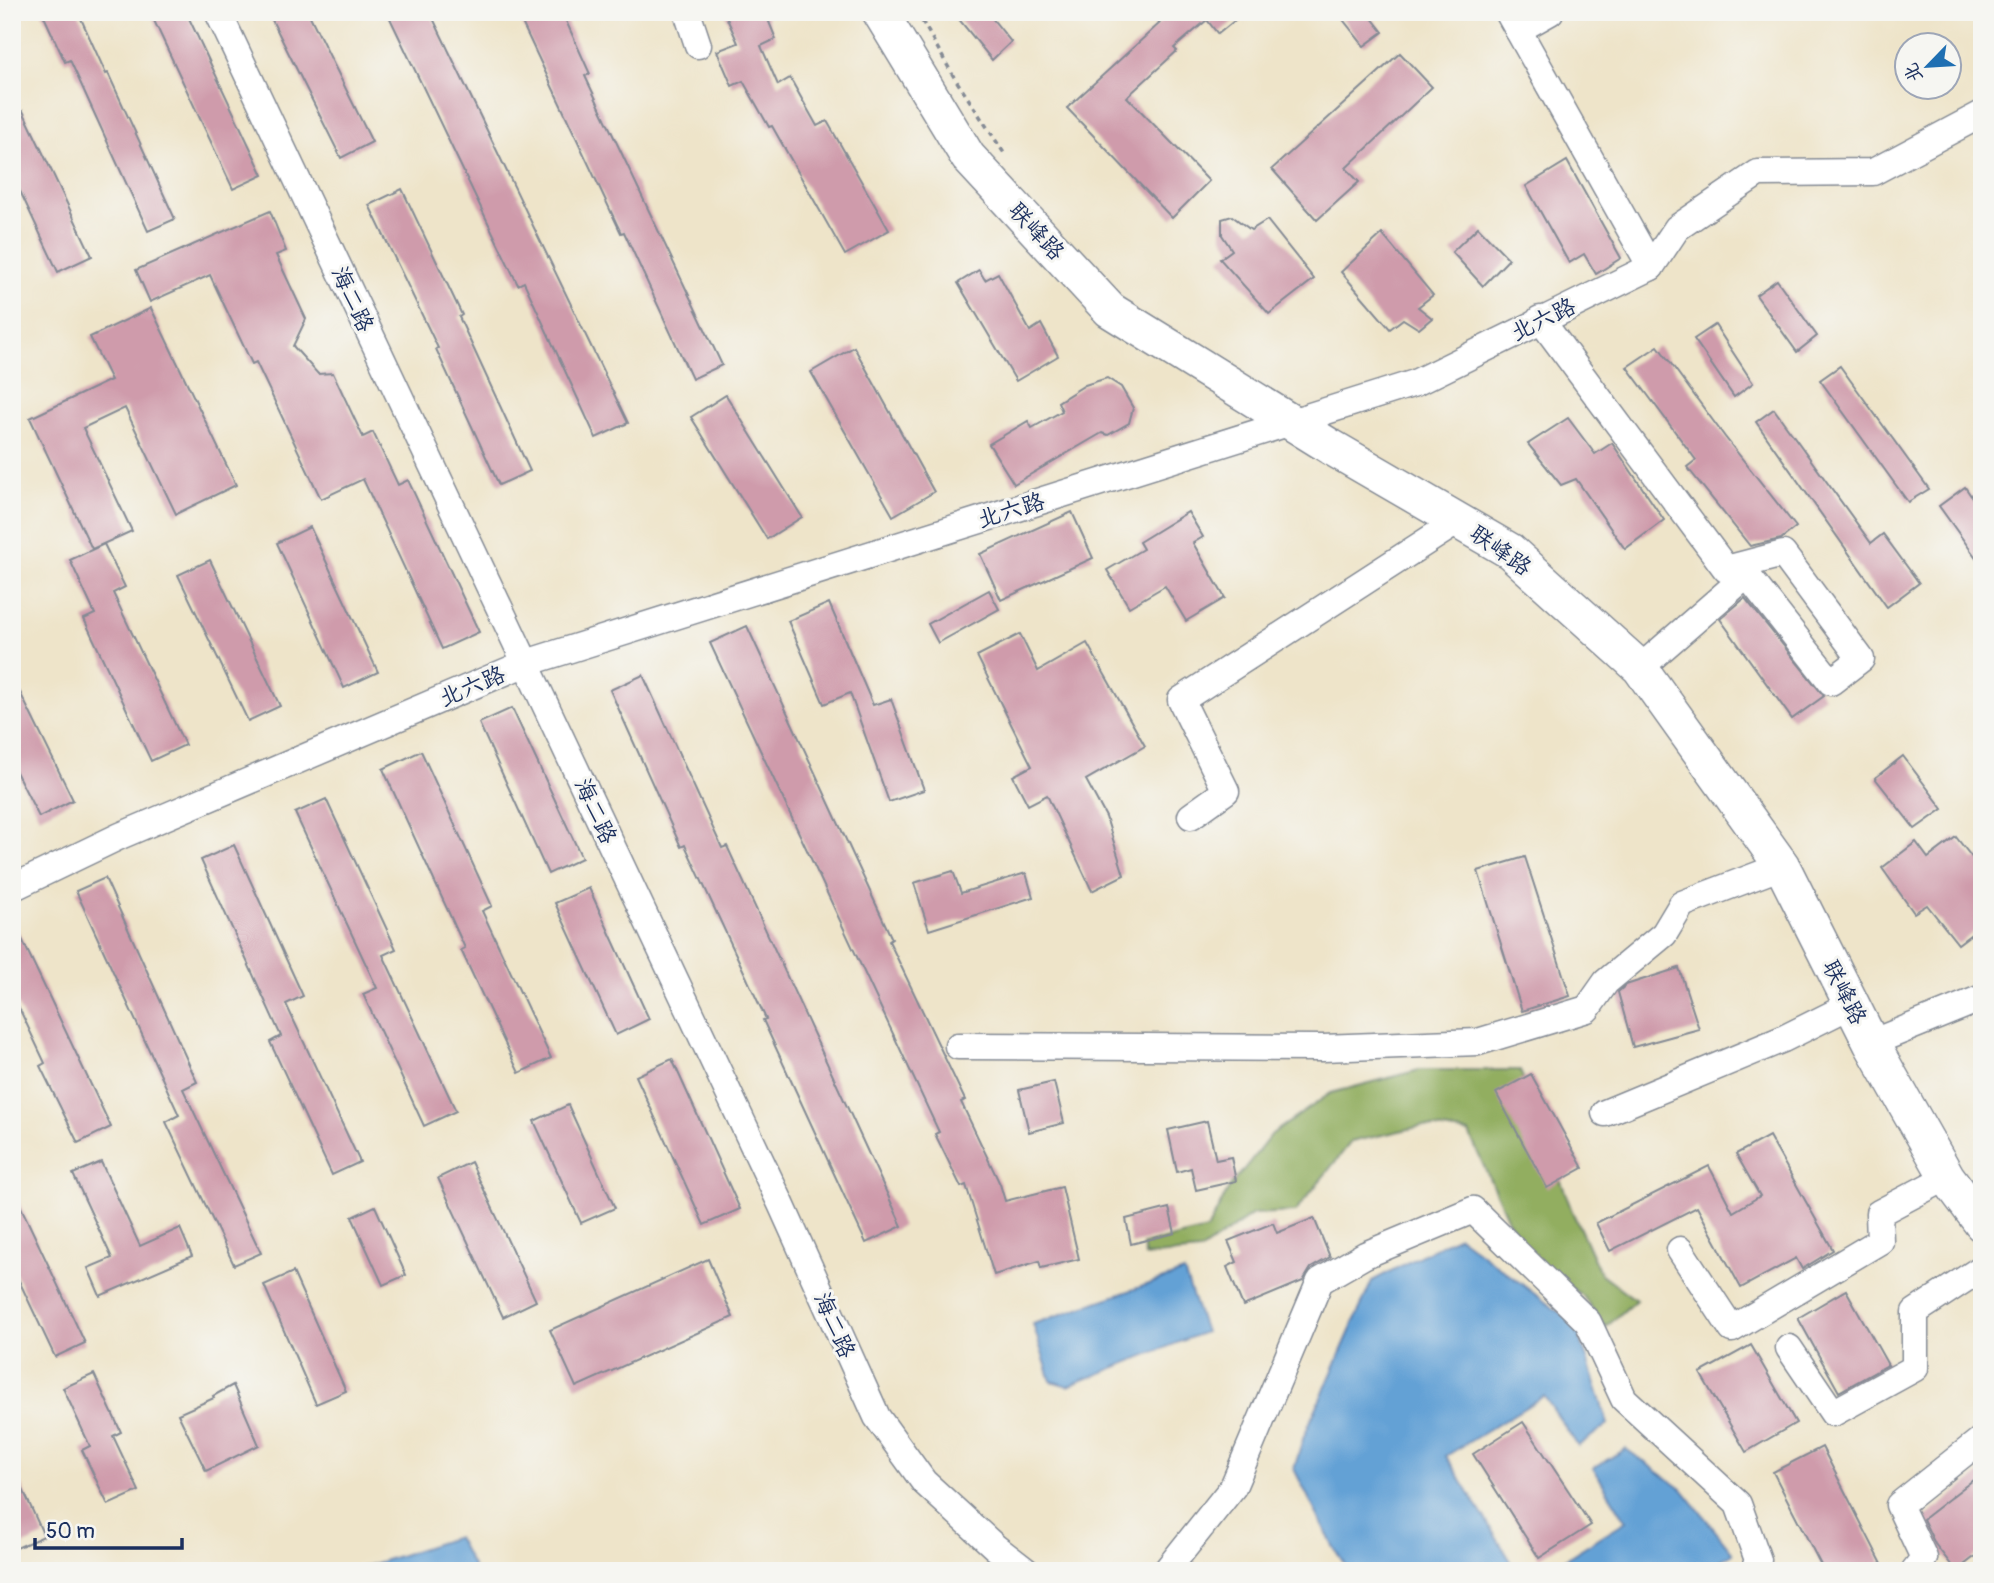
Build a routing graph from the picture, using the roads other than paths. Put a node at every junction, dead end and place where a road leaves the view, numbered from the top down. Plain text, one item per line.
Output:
1 (218, 12) edge
2 (687, 12) edge
3 (880, 12) edge
4 (1550, 12) edge
5 (1513, 21) edge
6 (698, 45) dead end
7 (1982, 114) edge
8 (1651, 267) junction
9 (1540, 319) junction
10 (1291, 422) junction
11 (1458, 521) junction
12 (526, 663) junction
13 (1640, 668) junction
14 (1191, 816) dead end
15 (1782, 866) junction
16 (12, 888) edge
17 (1982, 998) edge
18 (1851, 1005) junction
19 (1871, 1043) junction
20 (958, 1046) dead end
21 (1605, 1112) dead end
22 (1947, 1177) junction
23 (1982, 1224) edge
24 (1679, 1250) dead end
25 (1982, 1268) edge
26 (1789, 1348) dead end
27 (1982, 1439) edge
28 (1026, 1571) edge
29 (1166, 1571) edge
30 (1754, 1571) edge
31 (1914, 1571) edge

1 - 12 street, 海二路
2 - 6 street
3 - 10 main road, 联峰路
4 - 5 street
5 - 8 street
7 - 8 street
8 - 9 street, 北六路
9 - 10 street, 北六路
9 - 13 street
10 - 11 main road, 联峰路
10 - 12 street, 北六路
11 - 13 main road, 联峰路
11 - 14 street
12 - 16 street, 北六路
12 - 28 street, 海二路
13 - 15 main road, 联峰路
15 - 18 main road, 联峰路
15 - 20 street
17 - 19 street
18 - 19 main road, 联峰路
18 - 21 street
19 - 22 main road, 联峰路
22 - 23 main road, 联峰路
22 - 24 street
25 - 26 street
27 - 31 street
29 - 30 street

